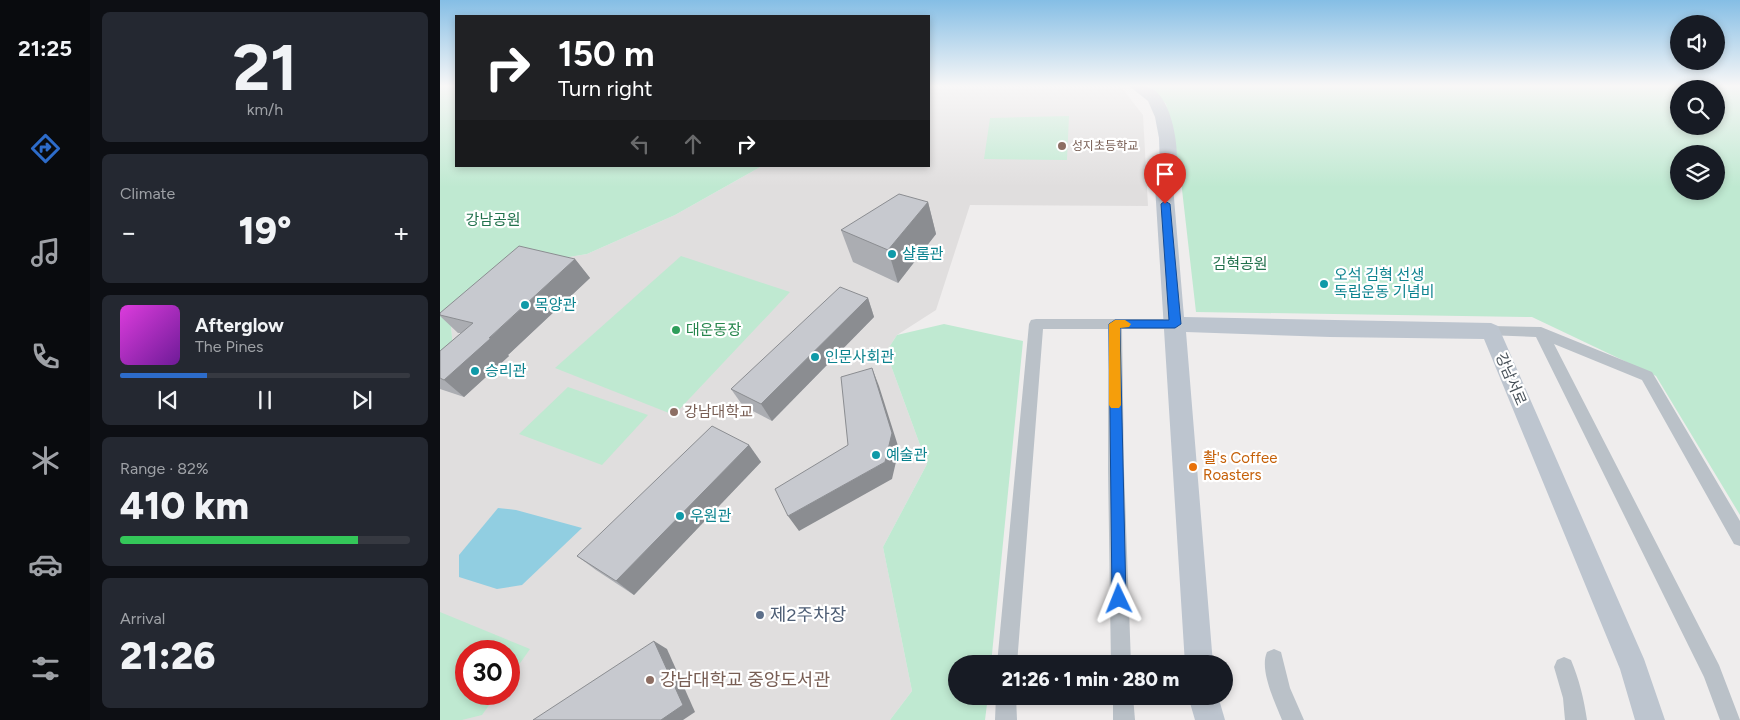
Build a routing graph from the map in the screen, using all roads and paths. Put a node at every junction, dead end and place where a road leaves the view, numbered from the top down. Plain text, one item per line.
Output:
1 (1155, 120) edge
2 (1115, 324) junction
3 (1175, 324) junction
4 (1491, 331) junction
5 (1540, 332) junction
6 (1740, 538) edge
7 (1007, 655) edge
8 (1121, 655) edge
9 (1198, 655) edge
10 (1274, 659) dead end
11 (1564, 667) dead end
12 (1006, 705) edge
13 (1123, 705) edge
14 (1206, 705) edge
15 (1006, 720) edge
16 (1124, 720) edge
17 (1210, 720) edge
18 (1293, 720) edge
19 (1576, 720) edge
20 (1650, 720) edge
21 (1731, 720) edge

1 - 3 street
2 - 3 street
2 - 7 street
2 - 8 street
3 - 4 street
3 - 9 street
4 - 5 street
4 - 20 street, 강남서로
5 - 6 street
5 - 21 street
10 - 18 street
11 - 19 street
12 - 15 street
13 - 16 street
14 - 17 street

